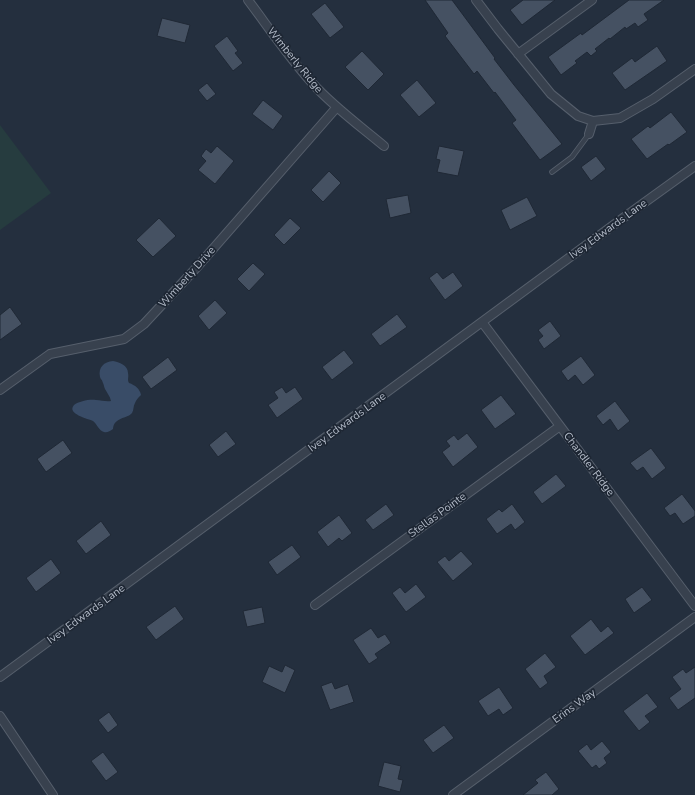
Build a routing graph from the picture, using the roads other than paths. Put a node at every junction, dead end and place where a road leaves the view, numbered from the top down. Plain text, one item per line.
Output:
1 (248, 0) edge
2 (476, 0) edge
3 (592, 0) edge
4 (518, 54) junction
5 (694, 73) edge
6 (337, 107) junction
7 (593, 121) junction
8 (589, 134) joint
9 (384, 146) dead end
10 (695, 166) edge
11 (552, 172) dead end
12 (482, 322) junction
13 (0, 390) edge
14 (560, 426) junction
15 (315, 605) dead end
16 (695, 606) edge
17 (695, 617) edge
18 (0, 677) edge
19 (0, 716) edge
20 (53, 795) edge
21 (453, 795) edge

1 - 6 street, Wimberly Ridge
2 - 4 street
3 - 4 street
4 - 7 street
5 - 7 street
6 - 9 street, Wimberly Ridge
6 - 13 street, Wimberly Drive
7 - 8 street
8 - 11 lane
10 - 12 street, Ivey Edwards Lane
12 - 14 street, Chandler Ridge
12 - 18 street, Ivey Edwards Lane
14 - 15 street, Stellas Pointe
14 - 16 street, Chandler Ridge
17 - 21 street, Erins Way
19 - 20 street

